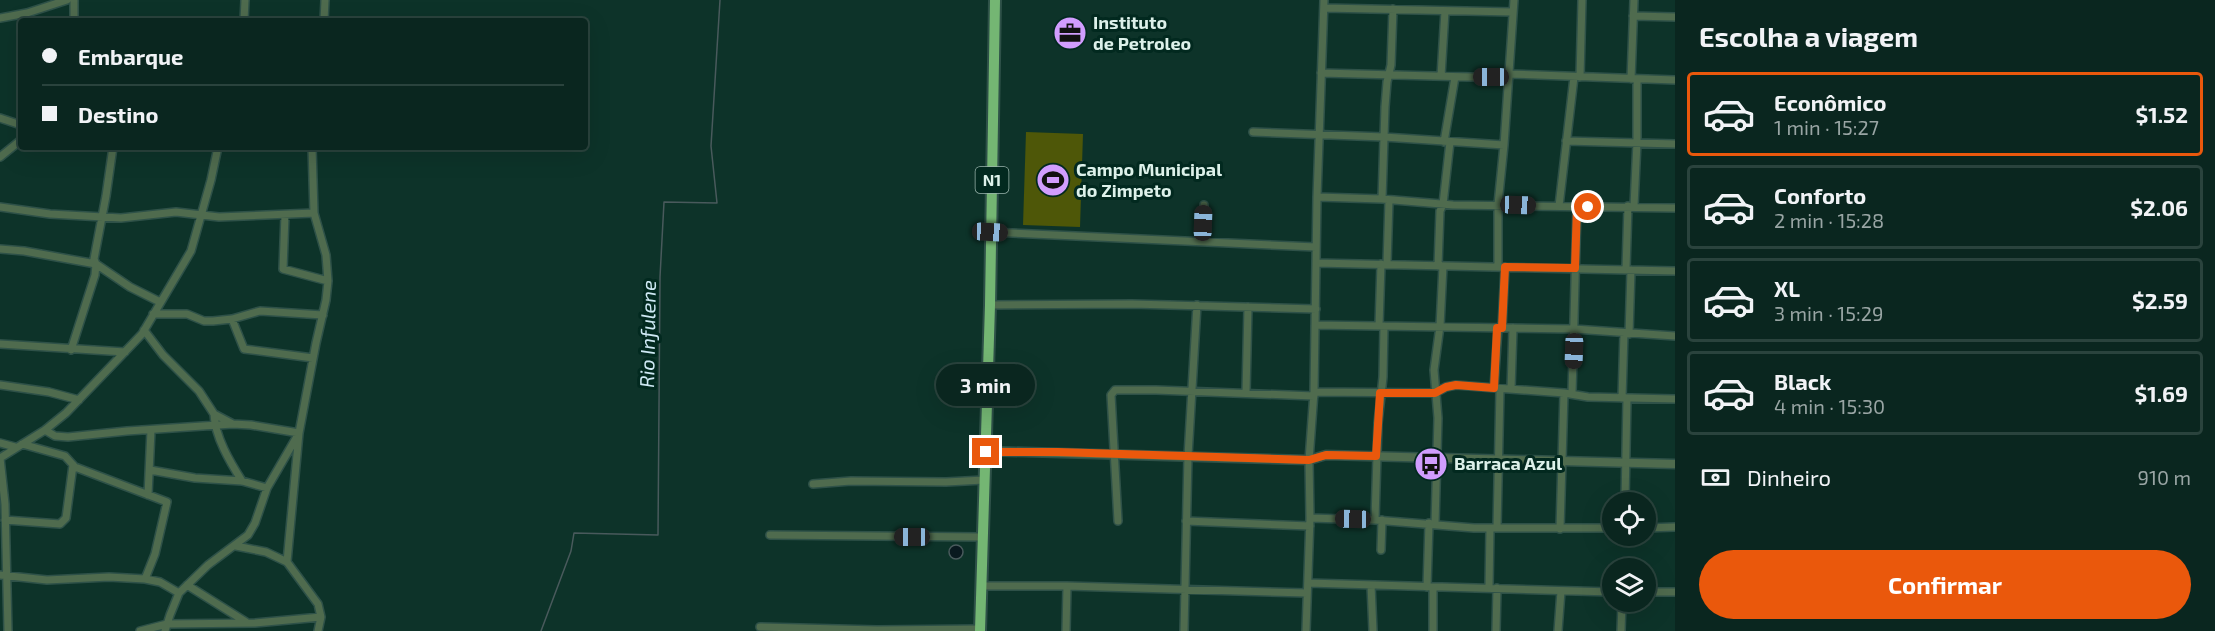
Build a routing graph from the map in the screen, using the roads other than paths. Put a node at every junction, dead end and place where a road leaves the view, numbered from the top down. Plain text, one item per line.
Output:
1 (67, 0) edge
2 (74, 0) edge
3 (245, 0) edge
4 (325, 0) edge
5 (995, 0) edge
6 (1388, 0) edge
7 (1514, 0) edge
8 (1582, 0) edge
9 (1634, 0) edge
10 (1324, 4) edge
11 (1390, 9) junction
12 (1445, 11) junction
13 (1513, 12) junction
14 (1632, 16) junction
15 (1675, 17) edge
16 (0, 18) edge
17 (74, 18) edge
18 (244, 18) edge
19 (324, 18) edge
20 (1321, 73) junction
21 (1389, 73) junction
22 (1441, 76) junction
23 (1509, 76) junction
24 (1455, 77) junction
25 (1577, 77) junction
26 (1634, 79) junction
27 (1675, 80) edge
28 (0, 118) edge
29 (18, 124) edge
30 (1252, 132) dead end
31 (1319, 134) junction
32 (1384, 137) junction
33 (1566, 141) junction
34 (18, 142) edge
35 (1447, 142) junction
36 (1637, 142) junction
37 (1675, 144) edge
38 (1504, 145) junction
39 (112, 150) edge
40 (217, 150) edge
41 (312, 150) edge
42 (0, 157) edge
43 (1317, 197) junction
44 (1385, 199) junction
45 (1443, 204) junction
46 (1498, 204) junction
47 (1204, 205) dead end
48 (1559, 206) junction
49 (1631, 206) junction
50 (1577, 207) junction
51 (1675, 208) edge
52 (1, 209) edge
53 (314, 213) junction
54 (285, 215) junction
55 (201, 216) junction
56 (102, 217) junction
57 (990, 232) junction
58 (1203, 241) junction
59 (1316, 247) junction
60 (0, 249) edge
61 (1316, 263) junction
62 (96, 264) junction
63 (1384, 264) junction
64 (1440, 266) junction
65 (1501, 267) junction
66 (1575, 268) junction
67 (1629, 270) junction
68 (1675, 272) edge
69 (328, 281) junction
70 (160, 302) junction
71 (990, 305) junction
72 (1197, 305) junction
73 (1248, 307) junction
74 (1316, 309) junction
75 (153, 314) junction
76 (323, 315) junction
77 (232, 319) junction
78 (1315, 325) junction
79 (1382, 326) junction
80 (1440, 326) junction
81 (1500, 328) junction
82 (1513, 328) junction
83 (1574, 329) junction
84 (144, 330) junction
85 (1627, 334) junction
86 (1675, 336) edge
87 (0, 345) edge
88 (71, 350) junction
89 (124, 352) junction
90 (313, 358) junction
91 (0, 385) edge
92 (1497, 388) junction
93 (1511, 389) junction
94 (1192, 392) junction
95 (1246, 393) junction
96 (1380, 393) junction
97 (1435, 393) junction
98 (1564, 393) junction
99 (1314, 394) junction
100 (1572, 394) junction
101 (1625, 398) junction
102 (1675, 399) edge
103 (79, 400) junction
104 (214, 414) junction
105 (233, 424) junction
106 (216, 427) junction
107 (45, 430) junction
108 (151, 430) junction
109 (299, 433) junction
110 (0, 442) edge
111 (19, 445) junction
112 (986, 452) junction
113 (1115, 454) junction
114 (1188, 456) junction
115 (1376, 456) junction
116 (1438, 457) junction
117 (0, 458) edge
118 (1499, 459) junction
119 (1309, 460) junction
120 (1562, 460) junction
121 (1627, 462) junction
122 (1675, 464) edge
123 (73, 465) junction
124 (150, 470) junction
125 (984, 480) junction
126 (242, 481) junction
127 (813, 484) dead end
128 (267, 488) junction
129 (1626, 492) edge
130 (148, 495) junction
131 (5, 520) junction
132 (1378, 520) junction
133 (1118, 521) dead end
134 (1186, 521) junction
135 (1310, 522) junction
136 (1432, 524) junction
137 (1675, 527) edge
138 (1494, 528) junction
139 (1602, 528) edge
140 (1656, 528) edge
141 (1560, 529) junction
142 (770, 535) dead end
143 (982, 537) junction
144 (236, 546) junction
145 (1381, 550) dead end
146 (288, 562) junction
147 (3, 576) edge
148 (145, 579) junction
149 (1308, 583) junction
150 (187, 585) junction
151 (1371, 585) junction
152 (981, 586) junction
153 (1067, 586) junction
154 (1430, 587) junction
155 (1493, 588) junction
156 (1185, 590) junction
157 (1561, 591) junction
158 (1602, 592) edge
159 (1656, 592) edge
160 (1675, 592) edge
161 (179, 593) junction
162 (1307, 593) junction
163 (1622, 612) edge
164 (321, 617) junction
165 (247, 623) junction
166 (166, 627) edge
167 (760, 627) dead end
168 (980, 630) edge
169 (8, 631) edge
170 (140, 631) edge
171 (318, 631) edge
172 (1066, 631) edge
173 (1184, 631) edge
174 (1306, 631) edge
175 (1373, 631) edge
176 (1433, 631) edge
177 (1496, 631) edge
178 (1558, 631) edge
179 (1621, 631) edge

1 - 16 street
2 - 17 street
3 - 18 street
4 - 19 street
5 - 57 highway, N1
6 - 11 street
7 - 13 street
8 - 25 street
9 - 14 street
10 - 11 street
10 - 20 street
11 - 12 street
11 - 21 street
12 - 13 street
12 - 22 street
13 - 23 street
14 - 15 street
14 - 26 street
20 - 21 street
20 - 31 street
21 - 22 street
21 - 32 street
22 - 24 street
23 - 24 street
23 - 25 street
23 - 38 street
24 - 35 street
25 - 26 street
25 - 33 street
26 - 27 street
26 - 36 street
28 - 29 street
30 - 31 street
31 - 32 street
31 - 43 street
32 - 35 street
32 - 44 street
33 - 36 street
33 - 48 street
34 - 42 street
35 - 38 street
35 - 45 street
36 - 37 street
36 - 49 street
38 - 46 street
39 - 56 street
40 - 55 street
41 - 53 street
43 - 44 street
43 - 59 street
44 - 45 street
44 - 63 street
45 - 46 street
45 - 64 street
46 - 48 street
46 - 65 street
47 - 58 street
48 - 50 street
49 - 50 street
49 - 51 street
49 - 67 street
50 - 66 street
52 - 56 street
53 - 54 street
53 - 69 street
54 - 55 street
54 - 69 street
55 - 56 street
55 - 70 street
56 - 62 street
57 - 58 street
57 - 71 highway, N1
58 - 59 street
59 - 61 street
60 - 62 street
61 - 63 street
61 - 74 street
62 - 70 street
62 - 88 street
63 - 64 street
63 - 79 street
64 - 65 street
64 - 80 street
65 - 66 street
65 - 81 street
66 - 67 street
66 - 83 street
67 - 68 street
67 - 85 street
69 - 76 street
70 - 75 street
71 - 72 street
71 - 112 highway, N1
72 - 73 street
72 - 94 street
73 - 74 street
73 - 95 street
74 - 78 street
75 - 77 street
75 - 84 street
76 - 77 street
76 - 90 street
77 - 90 street
78 - 79 street
78 - 99 street
79 - 80 street
79 - 96 street
80 - 81 street
80 - 97 street
81 - 82 street
81 - 92 street
82 - 83 street
82 - 93 street
83 - 85 street
83 - 100 street
84 - 89 street
84 - 104 street
85 - 86 street
85 - 101 street
87 - 88 street
88 - 89 street
89 - 103 street
90 - 109 street
91 - 103 street
92 - 93 street
92 - 97 street
92 - 118 street
93 - 98 street
94 - 95 street
94 - 113 street
94 - 114 street
95 - 99 street
96 - 97 street
96 - 99 street
96 - 115 street
97 - 116 street
98 - 100 street
98 - 120 street
99 - 119 street
100 - 101 street
101 - 102 street
101 - 121 street
103 - 107 street
104 - 105 street
104 - 106 street
105 - 106 street
105 - 109 street
106 - 108 street
106 - 126 street
107 - 108 street
107 - 111 street
108 - 124 street
109 - 128 street
109 - 146 street
110 - 111 street
111 - 117 street
111 - 123 street
112 - 113 street
112 - 125 highway, N1
113 - 114 street
113 - 133 street
114 - 119 street
114 - 134 street
115 - 116 street
115 - 119 street
115 - 132 street
116 - 118 street
116 - 136 street
117 - 131 street
118 - 120 street
118 - 138 street
119 - 135 street
120 - 121 street
120 - 141 street
121 - 122 street
121 - 129 street
123 - 130 street
123 - 131 street
124 - 126 street
124 - 130 street
125 - 127 street
125 - 143 highway, N1
126 - 128 street
128 - 144 street
130 - 148 street
131 - 147 street
132 - 135 street
132 - 136 street
132 - 145 street
134 - 135 street
134 - 156 street
135 - 149 street
136 - 138 street
136 - 154 street
137 - 140 street
138 - 141 street
138 - 155 street
139 - 141 street
142 - 143 street
143 - 152 highway, N1
144 - 146 street
144 - 150 street
146 - 164 street
147 - 148 street
147 - 169 street
148 - 161 street
149 - 151 street
149 - 162 street
150 - 161 street
150 - 165 street
151 - 154 street
151 - 175 street
152 - 153 street
152 - 168 highway, N1
153 - 156 street
153 - 172 street
154 - 155 street
154 - 176 street
155 - 157 street
155 - 177 street
156 - 162 street
156 - 173 street
157 - 158 street
157 - 178 street
159 - 160 street
161 - 166 street
162 - 174 street
163 - 179 street
164 - 165 street
164 - 171 street
165 - 166 street
166 - 170 street
167 - 168 street

